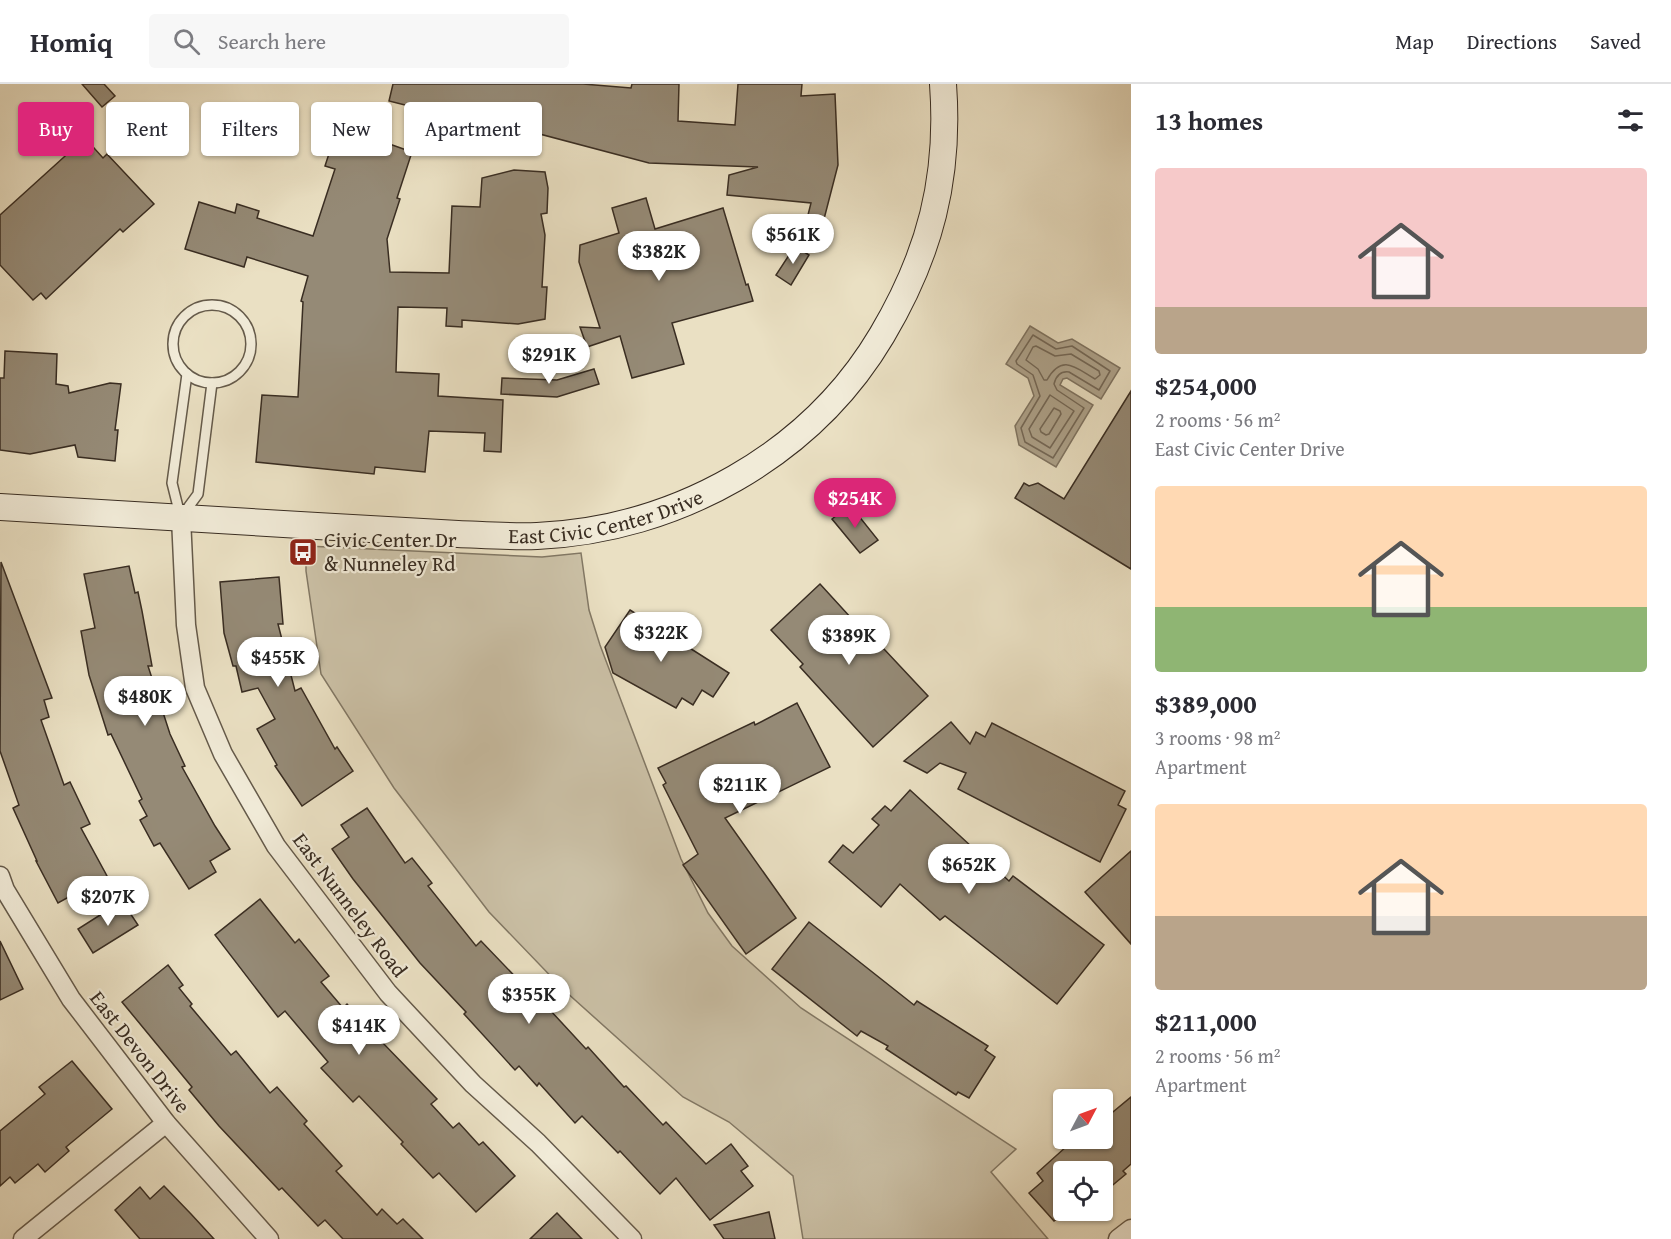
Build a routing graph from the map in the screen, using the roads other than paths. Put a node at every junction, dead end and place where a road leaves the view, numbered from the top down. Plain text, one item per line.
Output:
1 (943, 84) edge
2 (187, 374) junction
3 (212, 383) junction
4 (0, 507) edge
5 (181, 518) junction
6 (2, 886) edge
7 (166, 1123) junction
8 (1131, 1229) edge
9 (23, 1239) edge
10 (269, 1239) edge
11 (632, 1239) edge
12 (1118, 1239) edge

1 - 5 street, East Civic Center Drive
2 - 3 lane
2 - 3 lane
2 - 5 lane
3 - 5 lane
4 - 5 street, East Civic Center Drive
5 - 11 street, East Nunneley Road
6 - 7 street, East Devon Drive
7 - 9 street
7 - 10 street, East Devon Drive
8 - 12 street

